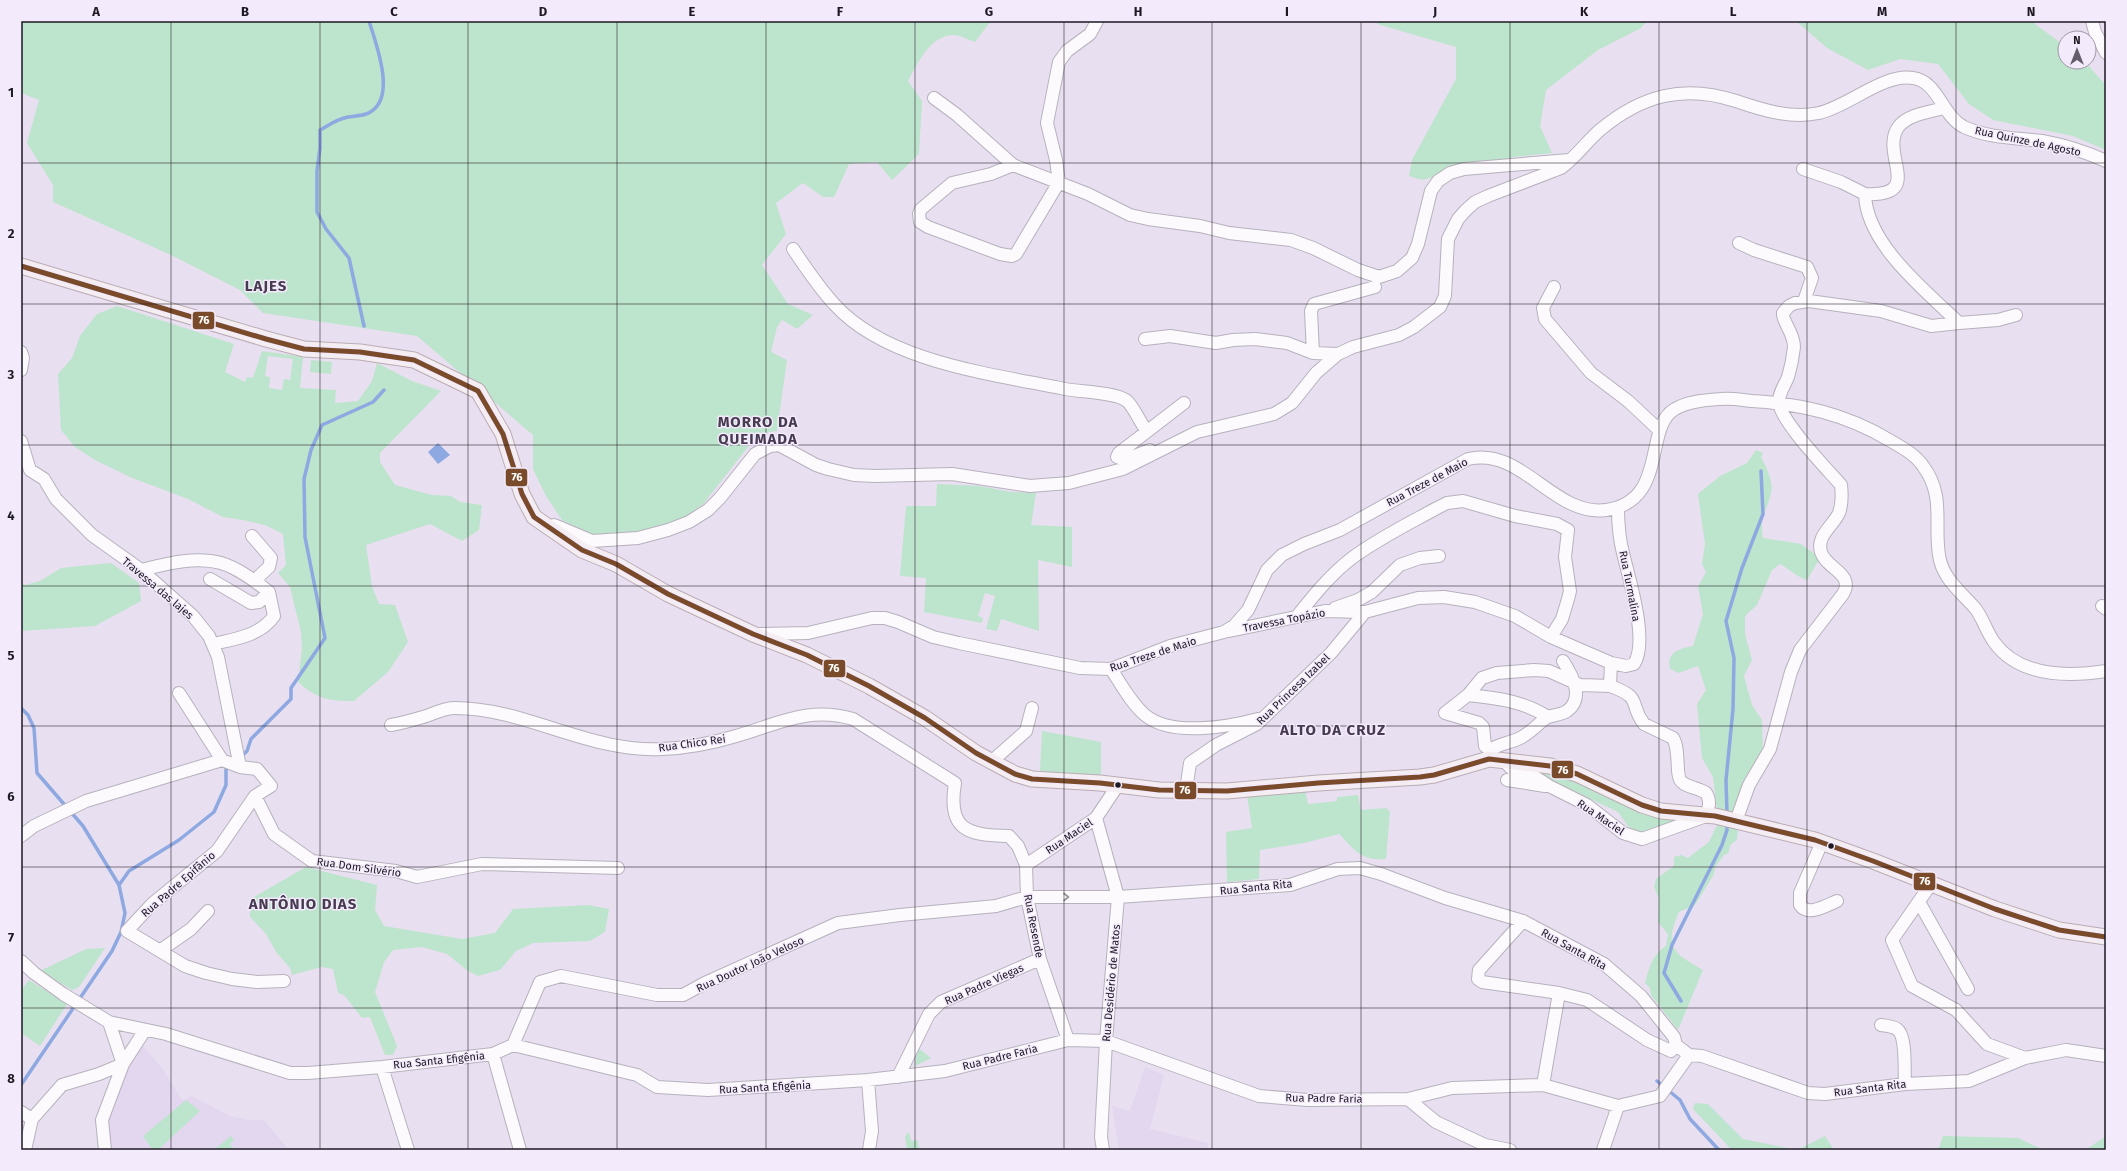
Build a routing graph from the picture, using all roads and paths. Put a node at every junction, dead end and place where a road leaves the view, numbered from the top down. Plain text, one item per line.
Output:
1 (1097, 21) edge
2 (2092, 21) edge
3 (2106, 53) edge
4 (934, 98) dead end
5 (1944, 108) junction
6 (1572, 160) junction
7 (2106, 162) edge
8 (1013, 165) junction
9 (1803, 169) dead end
10 (1059, 182) junction
11 (1865, 194) junction
12 (1739, 243) dead end
13 (793, 249) dead end
14 (21, 266) edge
15 (1375, 287) dead end
16 (1554, 287) dead end
17 (1804, 301) junction
18 (2016, 316) dead end
19 (1959, 324) junction
20 (1145, 339) dead end
21 (21, 352) edge
22 (1313, 353) junction
23 (1338, 354) junction
24 (21, 370) edge
25 (1184, 403) dead end
26 (1779, 403) junction
27 (1659, 430) junction
28 (1147, 432) junction
29 (1185, 437) junction
30 (21, 441) edge
31 (1618, 508) junction
32 (534, 517) junction
33 (252, 536) dead end
34 (1439, 556) dead end
35 (141, 570) junction
36 (210, 579) dead end
37 (254, 581) junction
38 (269, 592) junction
39 (1324, 611) junction
40 (1366, 612) junction
41 (1298, 615) junction
42 (1224, 632) junction
43 (753, 634) junction
44 (1551, 637) junction
45 (213, 644) junction
46 (1563, 661) dead end
47 (1611, 663) junction
48 (1110, 669) junction
49 (2106, 671) edge
50 (1575, 682) junction
51 (1610, 686) junction
52 (179, 694) dead end
53 (1468, 695) junction
54 (1032, 708) dead end
55 (1548, 717) junction
56 (1261, 719) junction
57 (391, 725) dead end
58 (1494, 756) junction
59 (222, 760) junction
60 (991, 762) junction
61 (240, 767) junction
62 (1507, 780) dead end
63 (955, 783) joint
64 (1118, 785) junction
65 (1549, 786) junction
66 (1186, 790) junction
67 (255, 796) junction
68 (1096, 818) junction
69 (1722, 818) junction
70 (21, 836) edge
71 (1822, 842) junction
72 (1026, 865) junction
73 (618, 868) dead end
74 (1931, 884) junction
75 (1027, 897) junction
76 (1118, 897) junction
77 (1837, 901) dead end
78 (1919, 902) junction
79 (208, 911) dead end
80 (1523, 921) junction
81 (2106, 937) edge
82 (161, 950) junction
83 (1040, 959) junction
84 (21, 960) edge
85 (284, 981) dead end
86 (1968, 989) dead end
87 (1559, 994) junction
88 (109, 1022) junction
89 (1882, 1025) dead end
90 (145, 1030) junction
91 (1068, 1040) junction
92 (1106, 1041) junction
93 (513, 1045) junction
94 (1676, 1045) junction
95 (492, 1054) junction
96 (1689, 1055) junction
97 (2106, 1056) edge
98 (2025, 1058) junction
99 (123, 1064) junction
100 (382, 1067) junction
101 (898, 1077) junction
102 (868, 1080) junction
103 (1905, 1084) junction
104 (1543, 1085) junction
105 (1408, 1099) junction
106 (1618, 1106) junction
107 (21, 1112) edge
108 (32, 1119) junction
109 (871, 1149) edge
110 (25, 1150) edge
111 (105, 1150) edge
112 (408, 1150) edge
113 (520, 1150) edge
114 (1103, 1150) edge
115 (1510, 1150) edge
116 (1603, 1150) edge

1 - 10 street
2 - 3 street
4 - 8 street
5 - 6 street, Rua Quinze de Agosto
5 - 7 street, Rua Quinze de Agosto
5 - 11 street
6 - 10 street
6 - 23 street, Rua Quinze de Agosto
8 - 10 street
8 - 10 street
9 - 11 street
11 - 19 street
12 - 17 street
13 - 28 street
14 - 32 main road
15 - 22 street
16 - 27 street
17 - 19 street
17 - 26 street
18 - 19 street
20 - 22 street
21 - 24 street
22 - 23 street
23 - 29 street, Rua Quinze de Agosto
25 - 28 street
26 - 27 street
26 - 49 street
26 - 69 street
27 - 31 street
28 - 29 street
29 - 32 street, Rua Quinze de Agosto
30 - 35 street, Travessa das lajes
31 - 42 street, Rua Treze de Maio
31 - 47 street, Rua Turmalina
32 - 43 main road
33 - 37 street
34 - 39 street
35 - 37 street
35 - 45 street, Travessa das lajes
36 - 38 street
37 - 38 street
38 - 45 street
39 - 40 street, Travessa Topázio
39 - 41 street, Travessa Topázio
40 - 44 street, Travessa Topázio
40 - 56 street, Rua Princesa Izabel
41 - 42 street, Travessa Topázio
41 - 44 street
42 - 48 street, Rua Treze de Maio
43 - 48 street, Rua Treze de Maio
43 - 60 main road
44 - 47 street, Travessa Topázio
45 - 61 street, Travessa das lajes
46 - 50 street
47 - 51 street
48 - 56 street
50 - 51 street
50 - 53 street
50 - 55 street
51 - 69 street
52 - 59 street
53 - 55 street
53 - 58 street
54 - 60 street
55 - 58 street
56 - 66 street, Rua Princesa Izabel
57 - 63 street, Rua Chico Rei
58 - 65 street, Rua Maciel
58 - 66 main road
58 - 69 main road
59 - 61 street
59 - 70 street
60 - 64 main road
61 - 67 street
62 - 65 street
63 - 72 street, Rua Resende
64 - 66 main road
64 - 68 street, Rua Maciel
65 - 69 street, Rua Maciel
67 - 73 street, Rua Dom Silvério
67 - 82 street, Rua Padre Epifânio
68 - 72 street, Rua Maciel
68 - 76 street, Rua Desidério de Matos
69 - 71 main road
71 - 74 main road
71 - 77 street
72 - 75 street, Rua Resende
74 - 78 street
74 - 81 main road
75 -> 76 street, Rua Santa Rita
75 - 83 street, Rua Resende
75 - 93 street, Rua Doutor João Veloso
76 - 80 street, Rua Santa Rita
76 - 92 street, Rua Desidério de Matos
78 - 86 street
78 - 98 street
79 - 82 street
80 - 87 street
80 - 94 street, Rua Santa Rita
82 - 85 street, Rua Padre Epifânio
83 - 91 street, Rua Resende
83 - 101 street, Rua Padre Viegas
84 - 88 street, Rua Santa Efigênia
87 - 94 street
87 - 104 street
88 - 90 street, Rua Santa Efigênia
88 - 99 street
89 - 103 street
90 - 99 street
90 - 100 street, Rua Santa Efigênia
91 - 92 street, Rua Padre Faria
91 - 101 street, Rua Padre Faria
92 - 105 street, Rua Padre Faria
92 - 114 street, Rua Desidério de Matos
93 - 95 street, Rua Santa Efigênia
93 - 102 street, Rua Santa Efigênia
94 - 96 street, Rua Santa Rita
95 - 100 street, Rua Santa Efigênia
95 - 113 street
96 - 103 street, Rua Santa Rita
96 - 106 street, Rua Padre Faria
97 - 98 street, Rua Santa Rita
98 - 103 street, Rua Santa Rita
99 - 108 street
99 - 111 street
100 - 112 street
101 - 102 street, Rua Santa Efigênia
102 - 109 street
104 - 105 street, Rua Padre Faria
104 - 106 street, Rua Padre Faria
105 - 115 street
106 - 116 street
107 - 108 street
108 - 110 street

